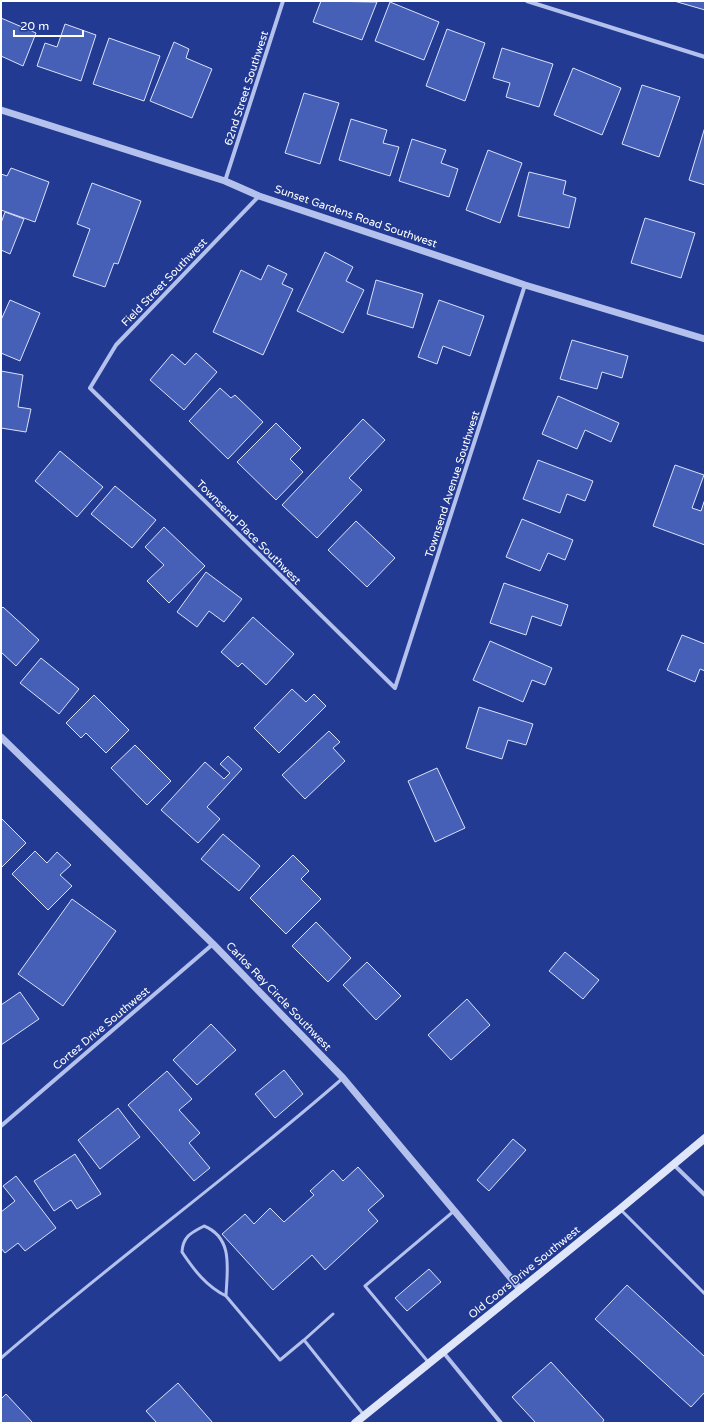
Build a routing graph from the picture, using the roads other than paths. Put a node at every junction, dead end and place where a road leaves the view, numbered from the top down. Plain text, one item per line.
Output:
1 (283, 1) edge
2 (527, 1) edge
3 (705, 57) edge
4 (1, 110) edge
5 (225, 181) junction
6 (259, 196) junction
7 (526, 285) junction
8 (705, 338) edge
9 (90, 388) joint
10 (395, 688) joint
11 (1, 737) edge
12 (213, 944) junction
13 (343, 1078) junction
14 (1, 1126) edge
15 (705, 1138) edge
16 (674, 1165) junction
17 (705, 1195) edge
18 (620, 1209) junction
19 (454, 1211) junction
20 (520, 1289) junction
21 (705, 1294) edge
22 (226, 1296) junction
23 (333, 1314) dead end
24 (304, 1340) junction
25 (443, 1352) junction
26 (1, 1358) edge
27 (429, 1364) junction
28 (364, 1416) junction
29 (355, 1423) edge
30 (501, 1423) edge

1 - 5 street, 62nd Street Southwest
2 - 3 street
4 - 5 street, Sunset Gardens Road Southwest
5 - 6 street, Sunset Gardens Road Southwest
6 - 7 street, Sunset Gardens Road Southwest
6 - 9 street, Field Street Southwest
7 - 8 street, Sunset Gardens Road Southwest
7 - 10 street, Townsend Avenue Southwest
9 - 10 street, Townsend Place Southwest
11 - 12 street, Carlos Rey Circle Southwest
12 - 13 street, Carlos Rey Circle Southwest
12 - 14 street, Cortez Drive Southwest
13 - 19 street, Carlos Rey Circle Southwest
13 - 26 lane
15 - 16 main road, Old Coors Drive Southwest
16 - 17 street
16 - 18 main road, Old Coors Drive Southwest
18 - 20 main road, Old Coors Drive Southwest
18 - 21 lane
19 - 20 street, Carlos Rey Circle Southwest
19 - 27 lane
20 - 25 main road, Old Coors Drive Southwest
22 - 22 lane
22 - 24 lane
23 - 24 lane
24 - 28 lane
25 - 27 main road, Old Coors Drive Southwest
25 - 30 street
27 - 28 main road, Old Coors Drive Southwest
28 - 29 main road, Old Coors Drive Southwest

